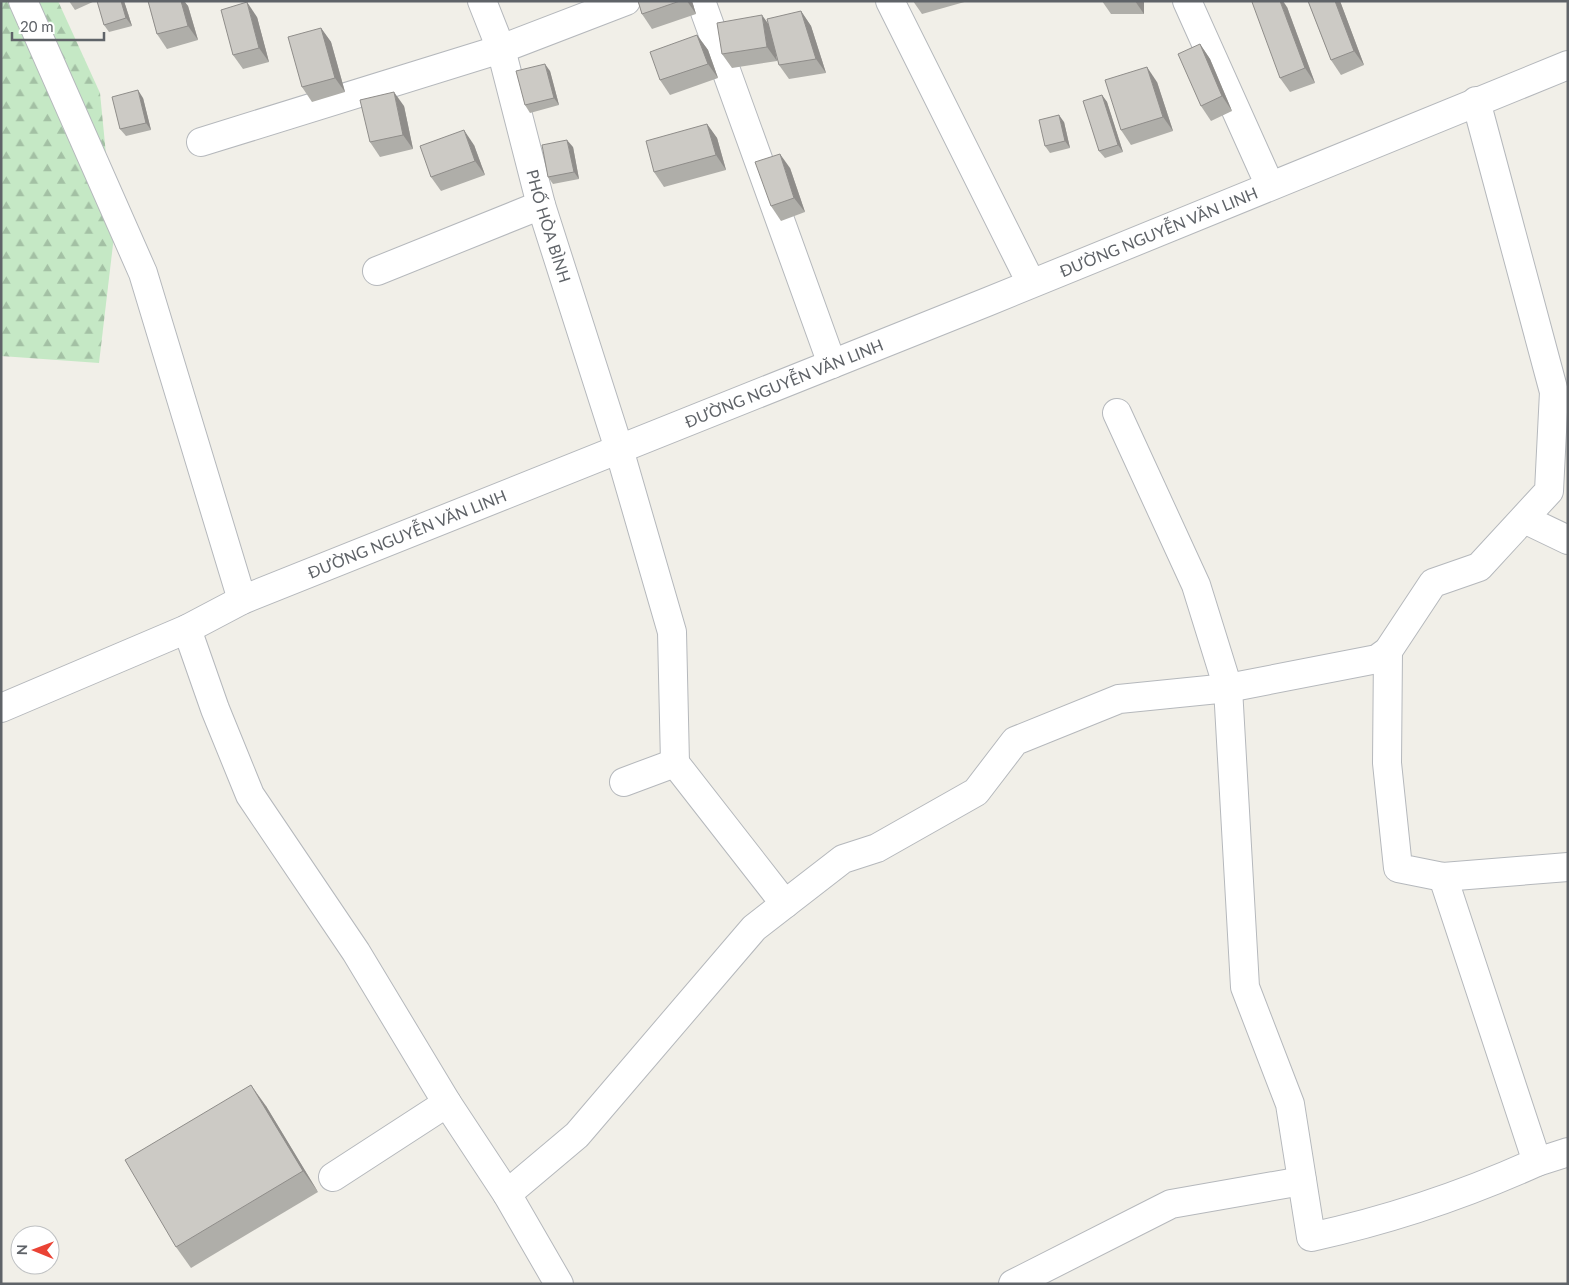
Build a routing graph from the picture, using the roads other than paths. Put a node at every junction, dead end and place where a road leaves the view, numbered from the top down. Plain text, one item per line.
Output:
1 (23, 1) edge
2 (482, 1) edge
3 (626, 1) edge
4 (701, 1) edge
5 (890, 1) edge
6 (1187, 1) edge
7 (501, 49) junction
8 (1568, 65) edge
9 (1476, 101) junction
10 (201, 142) dead end
11 (1270, 186) junction
12 (541, 205) junction
13 (377, 271) dead end
14 (1031, 283) junction
15 (832, 364) junction
16 (1116, 413) dead end
17 (619, 449) junction
18 (1524, 519) junction
19 (1568, 540) edge
20 (242, 600) junction
21 (187, 629) junction
22 (1388, 651) junction
23 (1228, 688) junction
24 (1, 708) edge
25 (674, 763) junction
26 (624, 782) dead end
27 (1568, 867) edge
28 (1443, 877) junction
29 (785, 904) junction
30 (447, 1103) junction
31 (1568, 1152) edge
32 (1537, 1162) junction
33 (333, 1176) dead end
34 (1302, 1181) junction
35 (507, 1194) junction
36 (559, 1284) edge
37 (1013, 1284) edge

1 - 20 street
2 - 7 street, PHỐ HÒA BÌNH
3 - 7 street
4 - 15 street
5 - 14 street
6 - 11 street
7 - 10 street
7 - 12 street, PHỐ HÒA BÌNH
8 - 9 street, ĐƯỜNG NGUYỄN VĂN LINH
9 - 11 street, ĐƯỜNG NGUYỄN VĂN LINH
9 - 18 street
11 - 14 street, ĐƯỜNG NGUYỄN VĂN LINH
12 - 13 street
12 - 17 street, PHỐ HÒA BÌNH
14 - 15 street, ĐƯỜNG NGUYỄN VĂN LINH
15 - 17 street, ĐƯỜNG NGUYỄN VĂN LINH
16 - 23 street
17 - 20 street, ĐƯỜNG NGUYỄN VĂN LINH
17 - 25 street, PHỐ HÒA BÌNH
18 - 19 street
18 - 22 street
20 - 21 street, ĐƯỜNG NGUYỄN VĂN LINH
21 - 24 street, ĐƯỜNG NGUYỄN VĂN LINH
21 - 30 street
22 - 23 street
22 - 28 street
23 - 29 street
23 - 34 street
25 - 26 street
25 - 29 street
27 - 28 street
28 - 32 street
29 - 35 street
30 - 33 street
30 - 35 street
31 - 32 street
32 - 34 street
34 - 37 street
35 - 36 street

